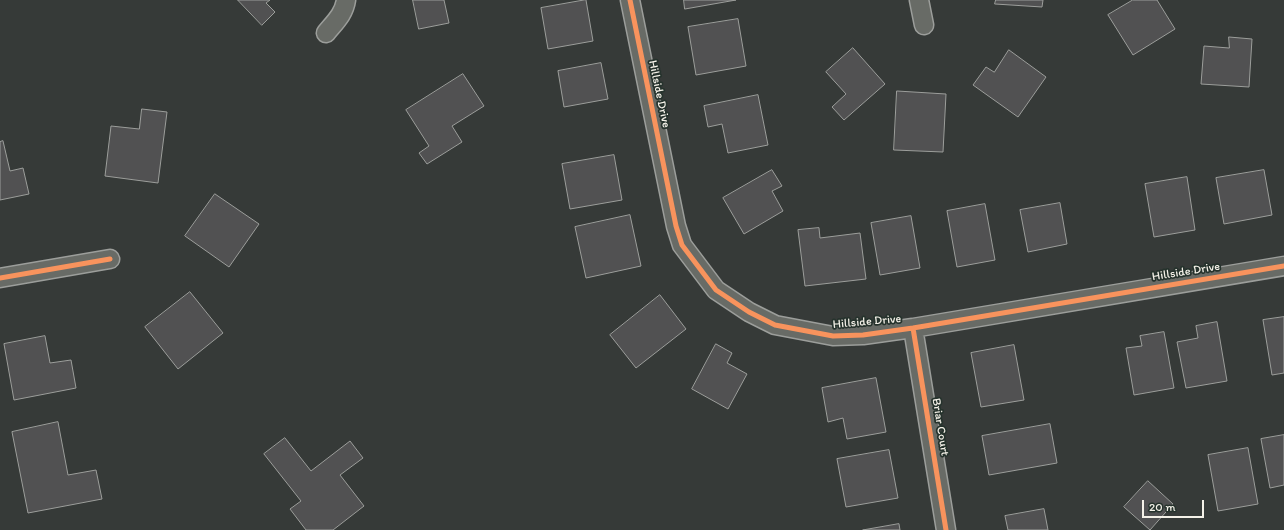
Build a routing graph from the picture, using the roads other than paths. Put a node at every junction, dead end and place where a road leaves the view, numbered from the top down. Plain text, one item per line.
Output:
1 (346, 0) edge
2 (630, 0) edge
3 (919, 0) edge
4 (924, 25) dead end
5 (326, 32) dead end
6 (110, 259) dead end
7 (1284, 266) edge
8 (0, 278) edge
9 (913, 328) junction
10 (946, 530) edge

1 - 5 street
2 - 9 street, Hillside Drive
3 - 4 street
6 - 8 street
7 - 9 street, Hillside Drive
9 - 10 street, Briar Court

